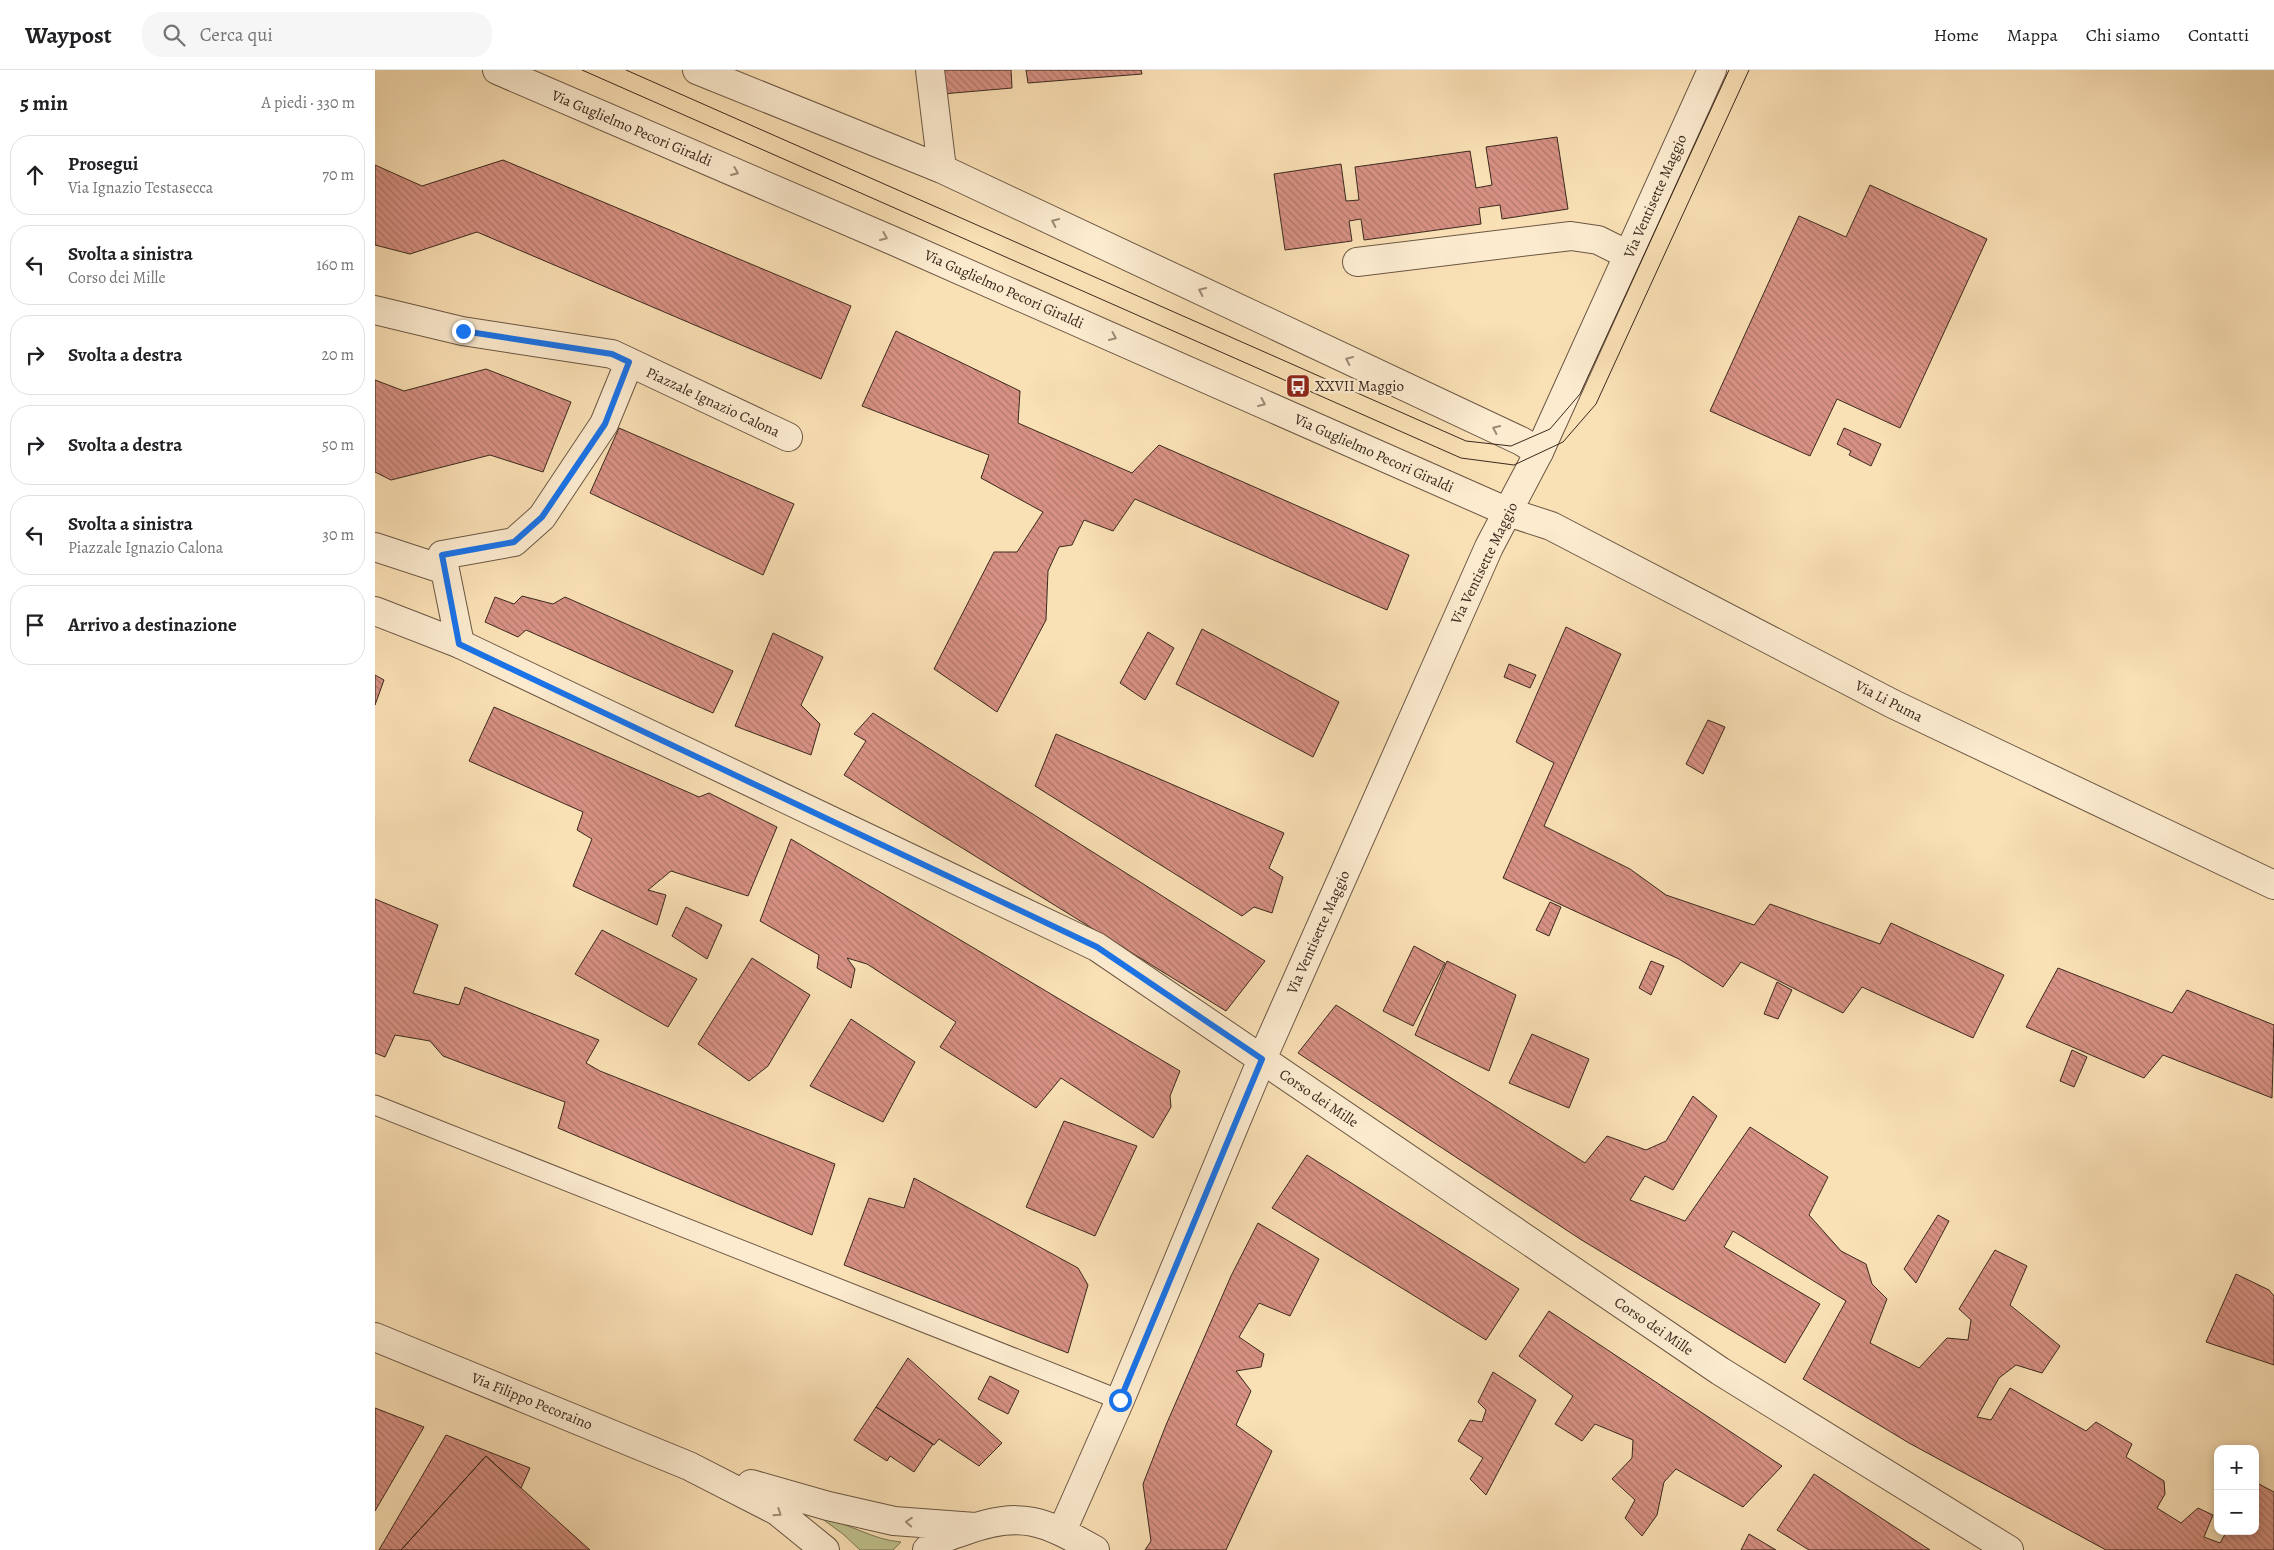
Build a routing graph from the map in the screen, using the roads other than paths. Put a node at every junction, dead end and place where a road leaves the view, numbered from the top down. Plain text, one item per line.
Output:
1 (497, 70) edge
2 (697, 70) edge
3 (930, 70) edge
4 (1712, 70) edge
5 (942, 169) junction
6 (1629, 255) junction
7 (1357, 262) dead end
8 (375, 310) edge
9 (629, 362) junction
10 (788, 438) dead end
11 (1539, 452) junction
12 (1508, 512) junction
13 (375, 547) edge
14 (445, 570) junction
15 (375, 611) edge
16 (459, 644) junction
17 (2274, 885) edge
18 (1262, 1059) junction
19 (375, 1105) edge
20 (375, 1337) edge
21 (1120, 1400) junction
22 (689, 1466) junction
23 (975, 1527) junction
24 (1062, 1531) junction
25 (825, 1550) edge
26 (927, 1550) edge
27 (1095, 1550) edge
28 (2009, 1550) edge

1 -> 12 street, Via Guglielmo Pecori Giraldi
2 - 5 street
3 - 5 street
4 - 6 street, Via Ventisette Maggio
11 -> 5 street
6 - 7 street
6 - 11 street, Via Ventisette Maggio
8 - 9 street, Piazzale Ignazio Calona
9 - 10 street, Piazzale Ignazio Calona
9 - 14 street
11 - 12 street, Via Ventisette Maggio
12 - 17 street, Via Li Puma
12 - 18 street, Via Ventisette Maggio
13 - 14 street
14 - 16 street
15 - 16 street, Corso dei Mille
16 - 18 street, Corso dei Mille
18 - 21 street, Via Ventisette Maggio
18 - 28 street, Corso dei Mille
19 - 21 lane
20 - 22 street, Via Filippo Pecoraino
21 - 24 street, Via Ventisette Maggio
23 -> 22 street, Via Filippo Pecoraino
22 -> 25 street, Via Filippo Pecoraino
23 - 24 street
23 - 26 street
24 - 27 street

